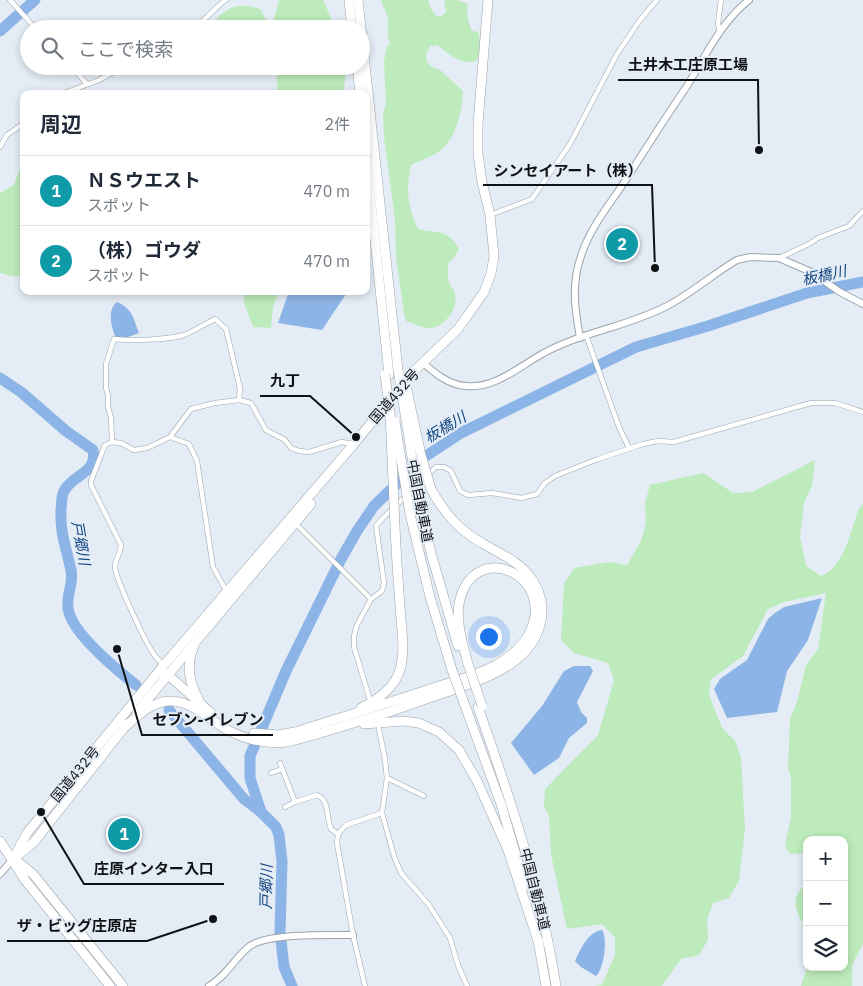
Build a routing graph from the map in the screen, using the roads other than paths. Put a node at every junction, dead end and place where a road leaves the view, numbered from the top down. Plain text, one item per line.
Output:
1 (10, 0) edge
2 (226, 0) edge
3 (349, 0) edge
4 (358, 0) edge
5 (488, 0) edge
6 (657, 0) edge
7 (721, 0) edge
8 (748, 0) edge
9 (28, 20) edge
10 (202, 20) edge
11 (351, 20) edge
12 (360, 20) edge
13 (720, 34) junction
14 (79, 75) edge
15 (108, 75) edge
16 (358, 75) edge
17 (366, 75) edge
18 (87, 84) junction
19 (72, 90) edge
20 (360, 90) edge
21 (368, 90) edge
22 (370, 107) edge
23 (20, 126) edge
24 (0, 147) edge
25 (370, 192) edge
26 (863, 211) edge
27 (490, 215) junction
28 (779, 258) junction
29 (863, 304) edge
30 (583, 337) junction
31 (424, 363) junction
32 (400, 369) junction
33 (387, 375) junction
34 (239, 400) junction
35 (863, 412) edge
36 (170, 437) junction
37 (112, 442) junction
38 (354, 444) junction
39 (629, 448) junction
40 (294, 523) junction
41 (227, 592) junction
42 (371, 599) junction
43 (198, 639) junction
44 (466, 665) junction
45 (164, 672) junction
46 (369, 697) dead end
47 (203, 710) junction
48 (342, 722) junction
49 (124, 728) junction
50 (379, 729) dead end
51 (280, 763) dead end
52 (282, 769) junction
53 (272, 773) dead end
54 (387, 778) junction
55 (424, 796) dead end
56 (295, 802) junction
57 (285, 807) dead end
58 (382, 813) junction
59 (338, 834) junction
60 (0, 841) edge
61 (13, 859) junction
62 (0, 874) edge
63 (353, 936) junction
64 (539, 944) junction
65 (110, 986) edge
66 (123, 986) edge
67 (209, 986) edge
68 (365, 986) edge
69 (467, 986) edge
70 (546, 986) edge
71 (556, 986) edge

1 - 9 street
2 - 10 street
3 - 11 highway
4 - 12 highway, 中国自動車道
5 - 27 highway, 国道432号
6 - 27 street
7 - 13 street
8 - 13 street
13 - 30 street
14 - 18 street
15 - 18 street
16 - 20 highway
17 - 21 highway, 中国自動車道
18 - 19 street
22 - 32 highway, 中国自動車道
23 - 24 street
25 - 33 highway, 中国自動車道
26 - 28 street
27 - 31 highway, 国道432号
28 - 29 street
28 - 30 street
30 - 31 street
30 - 39 street
31 - 38 highway, 国道432号
31 - 40 highway, 国道432号
32 - 44 highway, 中国自動車道, bridge
32 - 48 highway, bridge
33 - 48 highway, bridge
33 - 64 highway, 中国自動車道, bridge
34 - 36 street
34 - 37 street
34 - 38 street
35 - 39 street
36 - 37 street
36 - 41 street
37 - 45 street
38 - 41 highway, 国道432号
39 - 42 street
40 - 42 street
40 - 43 highway, 国道432号
41 - 45 highway, 国道432号
42 - 46 street
43 - 45 highway, 国道432号
43 - 47 highway
44 - 48 highway
44 - 71 highway, 中国自動車道
45 - 47 highway
45 - 49 highway, 国道432号
45 - 61 highway, 国道432号
47 - 48 highway
47 - 49 highway
48 - 64 highway
49 - 61 highway, 国道432号
50 - 54 street
51 - 52 street
52 - 53 street
52 - 56 street
54 - 55 street
54 - 58 street
56 - 57 street
56 - 59 street
58 - 59 street
58 - 69 street
59 - 63 street
60 - 61 highway
61 - 62 street
61 - 65 highway
61 - 66 highway
63 - 67 street
63 - 68 street
64 - 70 highway, 中国自動車道

